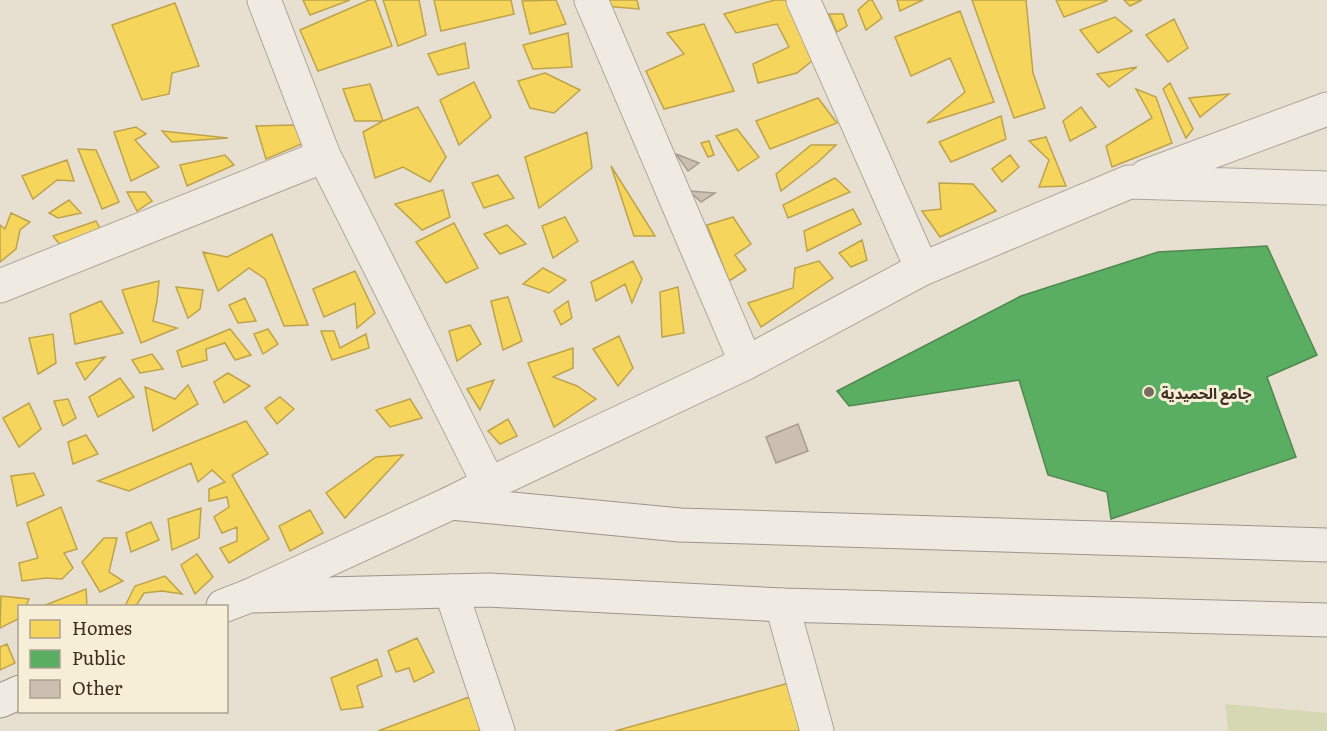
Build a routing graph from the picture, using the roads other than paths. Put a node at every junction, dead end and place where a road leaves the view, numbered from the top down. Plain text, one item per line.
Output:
1 (264, 0) edge
2 (591, 0) edge
3 (803, 0) edge
4 (1327, 109) edge
5 (324, 156) junction
6 (1129, 182) junction
7 (1327, 188) edge
8 (922, 269) junction
9 (0, 286) edge
10 (746, 363) junction
11 (489, 484) junction
12 (451, 503) junction
13 (1327, 545) edge
14 (452, 591) junction
15 (236, 601) edge
16 (782, 605) junction
17 (1327, 620) edge
18 (18, 693) edge
19 (0, 701) edge
20 (498, 731) edge
21 (817, 731) edge

1 - 5 street
2 - 10 street
3 - 8 street
4 - 6 street
5 - 9 street
5 - 11 street
6 - 7 street
6 - 8 street
8 - 10 street
10 - 11 street
11 - 12 street
12 - 13 street
12 - 15 street
14 - 15 street
14 - 16 street
14 - 20 street
16 - 17 street
16 - 21 street
18 - 19 street

